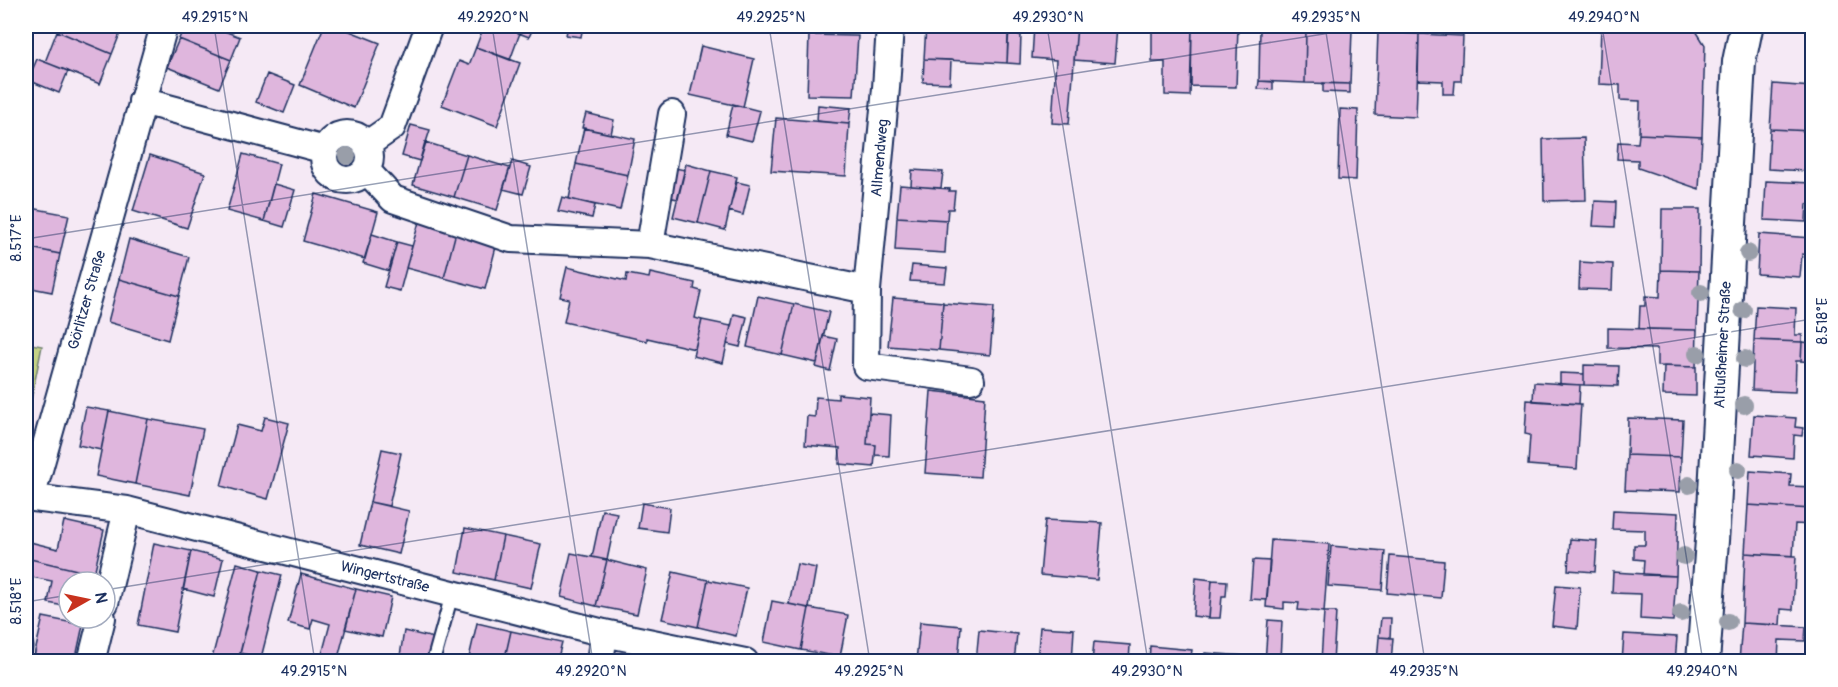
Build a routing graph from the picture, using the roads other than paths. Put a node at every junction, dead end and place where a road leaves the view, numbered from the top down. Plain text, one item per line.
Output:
1 (164, 26) edge
2 (429, 26) edge
3 (890, 26) edge
4 (1750, 26) edge
5 (142, 101) junction
6 (672, 114) dead end
7 (366, 145) junction
8 (325, 150) junction
9 (366, 170) junction
10 (650, 245) junction
11 (867, 290) junction
12 (971, 380) dead end
13 (28, 498) edge
14 (127, 510) junction
15 (113, 570) edge
16 (452, 594) junction
17 (99, 630) edge
18 (604, 633) junction
19 (92, 662) edge
20 (433, 662) edge
21 (600, 662) edge
22 (745, 662) edge
23 (1703, 662) edge

1 - 5 street, Görlitzer Straße
2 - 7 street
3 - 11 street, Allmendweg
4 - 23 street, Altlußheimer Straße
5 - 8 street
5 - 13 street, Görlitzer Straße
6 - 10 street
7 - 8 street
7 - 9 street
8 - 9 street
9 - 10 street
10 - 11 street
11 - 12 street, Allmendweg
13 - 14 street, Wingertstraße
14 - 15 street
14 - 16 street, Wingertstraße
16 - 18 street, Wingertstraße
16 - 20 lane
17 - 19 street
18 - 21 street
18 - 22 street, Wingertstraße

